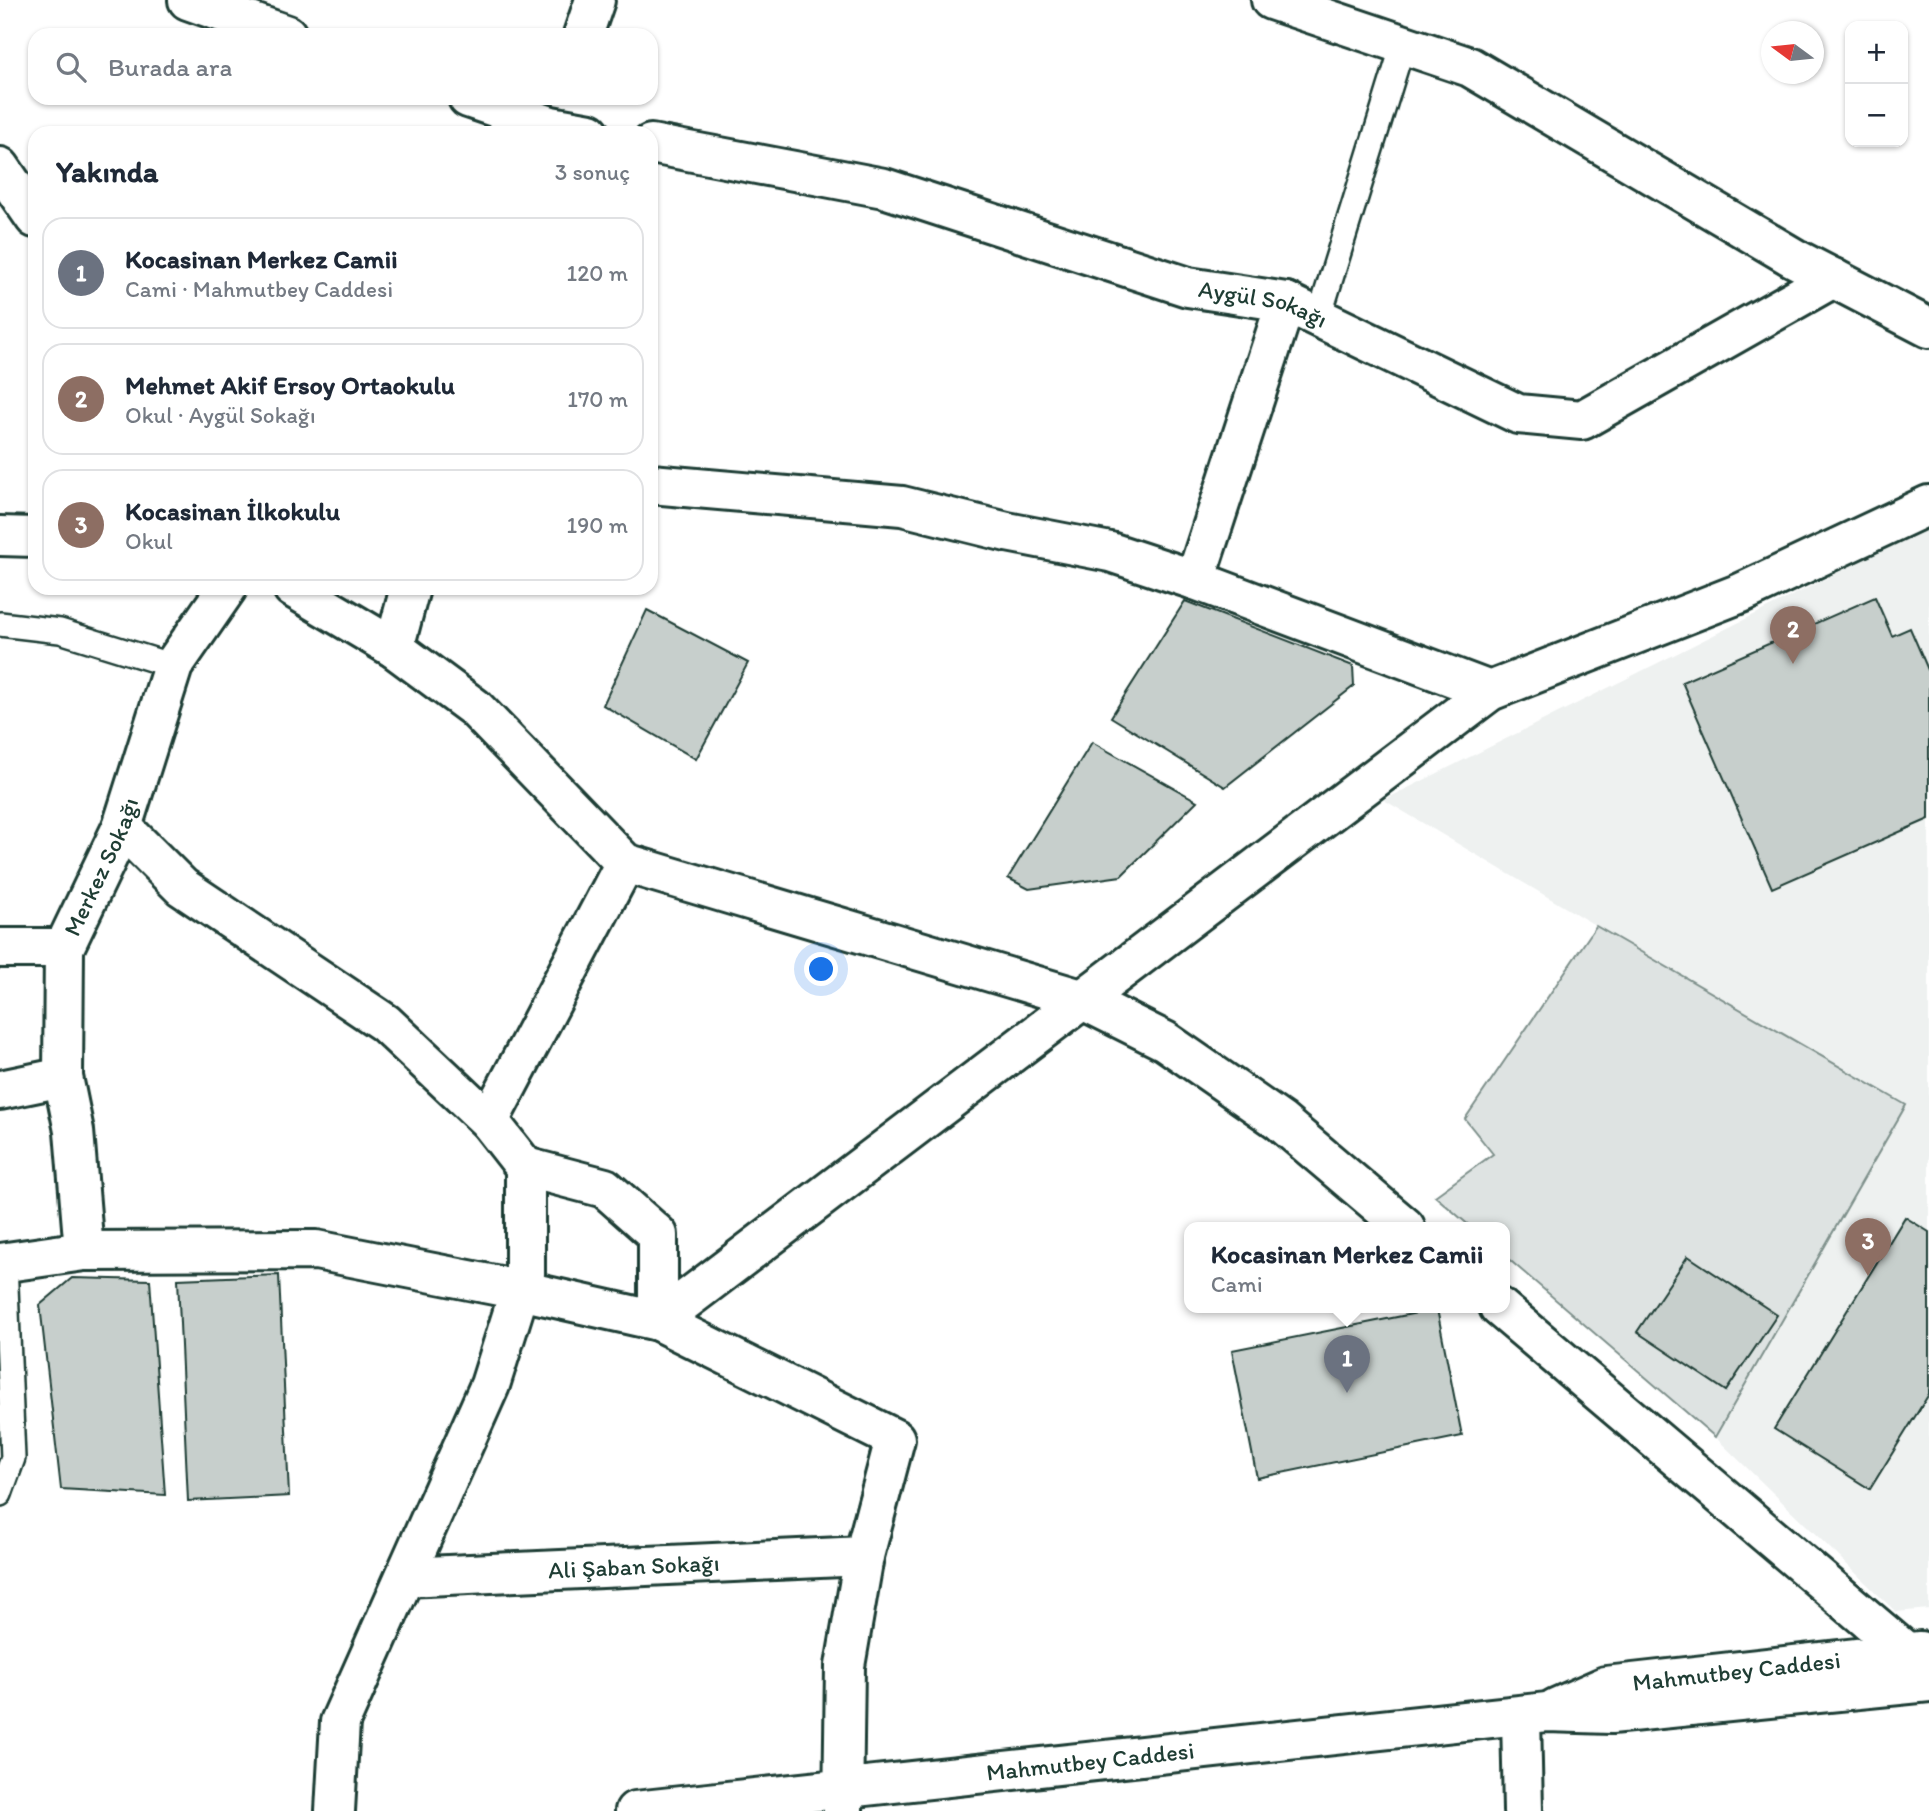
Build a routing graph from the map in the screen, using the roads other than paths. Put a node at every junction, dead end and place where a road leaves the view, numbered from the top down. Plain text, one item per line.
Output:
1 (188, 0) edge
2 (595, 0) edge
3 (1272, 0) edge
4 (267, 28) edge
5 (585, 28) edge
6 (1403, 45) junction
7 (497, 105) edge
8 (554, 119) edge
9 (572, 126) edge
10 (658, 145) edge
11 (0, 167) edge
12 (28, 208) edge
13 (1833, 278) junction
14 (1303, 310) junction
15 (1927, 319) edge
16 (658, 485) edge
17 (1929, 505) edge
18 (0, 536) edge
19 (28, 537) edge
20 (1195, 580) junction
21 (223, 595) edge
22 (305, 595) edge
23 (408, 595) edge
24 (0, 624) edge
25 (394, 648) junction
26 (173, 666) junction
27 (1490, 691) junction
28 (122, 827) junction
29 (625, 863) junction
30 (0, 948) edge
31 (64, 948) junction
32 (1082, 999) junction
33 (64, 1077) junction
34 (0, 1090) edge
35 (489, 1121) junction
36 (525, 1167) junction
37 (1399, 1222) edge
38 (84, 1251) junction
39 (3, 1262) edge
40 (520, 1290) junction
41 (1506, 1313) edge
42 (658, 1321) junction
43 (0, 1494) edge
44 (864, 1556) junction
45 (405, 1577) junction
46 (1917, 1651) edge
47 (1929, 1682) edge
48 (1534, 1714) junction
49 (843, 1800) edge
50 (335, 1811) edge
51 (635, 1811) edge
52 (1523, 1811) edge

1 - 4 street
2 - 5 street
3 - 6 street
6 - 13 street
6 - 14 lane
7 - 8 street
8 - 9 street
10 - 14 street, Aygül Sokağı
11 - 12 street
13 - 14 street, Aygül Sokağı
13 - 15 street
14 - 20 street
16 - 20 street
17 - 27 street
18 - 19 street
20 - 27 street
21 - 26 street, Merkez Sokağı
22 - 25 street
23 - 25 street
24 - 26 lane
25 - 29 street
26 - 28 street, Merkez Sokağı
27 - 32 street
28 - 31 street, Merkez Sokağı
28 - 35 street
29 - 32 street
29 - 35 street
30 - 31 street
31 - 33 street, Merkez Sokağı
32 - 37 street
32 - 42 street
33 - 34 street
33 - 38 street, Merkez Sokağı
35 - 36 street
36 - 40 street
36 - 42 street
38 - 39 street
38 - 40 street
39 - 43 lane
40 - 42 street
40 - 45 street
41 - 46 street
42 - 44 street
44 - 45 street, Ali Şaban Sokağı
44 - 49 street
45 - 50 street
46 - 48 street, Mahmutbey Caddesi
47 - 48 street, Mahmutbey Caddesi
48 - 49 street, Mahmutbey Caddesi
48 - 52 street
49 - 51 street, Mahmutbey Caddesi

